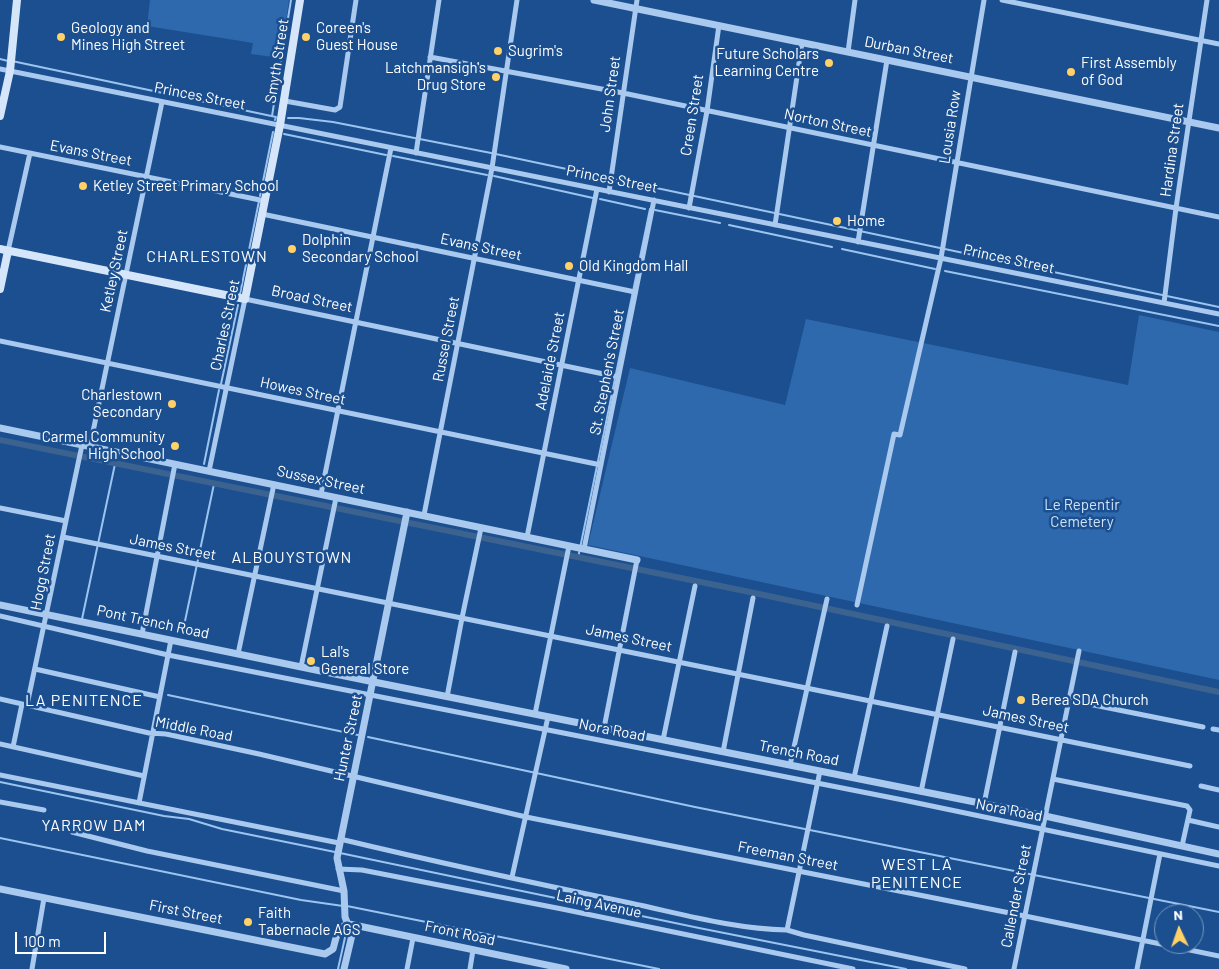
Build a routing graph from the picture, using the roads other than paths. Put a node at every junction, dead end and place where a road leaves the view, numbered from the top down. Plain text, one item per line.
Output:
1 (17, 0) edge
2 (300, 0) edge
3 (356, 0) edge
4 (439, 0) edge
5 (518, 0) edge
6 (594, 0) edge
7 (637, 0) edge
8 (855, 0) edge
9 (984, 0) edge
10 (1002, 0) edge
11 (1207, 0) edge
12 (635, 8) junction
13 (719, 26) junction
14 (1201, 41) junction
15 (802, 43) junction
16 (1219, 44) edge
17 (848, 52) junction
18 (430, 57) junction
19 (887, 60) junction
20 (0, 69) edge
21 (10, 71) junction
22 (507, 72) junction
23 (970, 77) junction
24 (623, 93) junction
25 (284, 101) junction
26 (162, 102) junction
27 (707, 111) junction
28 (0, 116) edge
29 (1189, 122) junction
30 (280, 125) junction
31 (789, 128) junction
32 (1219, 128) edge
33 (874, 145) junction
34 (0, 147) edge
35 (391, 148) junction
36 (416, 153) junction
37 (30, 154) junction
38 (957, 163) junction
39 (492, 168) junction
40 (146, 177) junction
41 (597, 189) junction
42 (609, 192) junction
43 (654, 200) junction
44 (265, 201) junction
45 (690, 205) junction
46 (1176, 208) junction
47 (262, 214) junction
48 (1219, 217) edge
49 (776, 222) junction
50 (373, 237) junction
51 (858, 239) junction
52 (4, 250) edge
53 (942, 256) junction
54 (474, 258) junction
55 (126, 275) junction
56 (579, 280) junction
57 (0, 289) edge
58 (635, 292) junction
59 (245, 299) junction
60 (1164, 303) junction
61 (1219, 314) edge
62 (356, 322) junction
63 (0, 341) edge
64 (457, 344) junction
65 (108, 363) junction
66 (562, 365) junction
67 (618, 377) junction
68 (226, 388) junction
69 (338, 411) junction
70 (0, 428) edge
71 (440, 432) junction
72 (85, 447) junction
73 (544, 454) junction
74 (601, 465) junction
75 (174, 467) junction
76 (209, 471) junction
77 (273, 487) junction
78 (321, 494) junction
79 (336, 500) junction
80 (0, 508) edge
81 (407, 515) junction
82 (424, 515) junction
83 (66, 521) junction
84 (481, 528) junction
85 (63, 537) junction
86 (528, 537) junction
87 (570, 546) junction
88 (584, 549) junction
89 (157, 556) junction
90 (637, 560) joint
91 (254, 576) junction
92 (695, 586) dead end
93 (318, 589) junction
94 (753, 598) dead end
95 (827, 599) dead end
96 (390, 602) junction
97 (0, 605) edge
98 (857, 605) dead end
99 (47, 615) junction
100 (0, 616) edge
101 (462, 618) junction
102 (44, 626) junction
103 (887, 626) dead end
104 (142, 634) junction
105 (551, 635) junction
106 (953, 639) dead end
107 (171, 640) junction
108 (619, 649) junction
109 (1015, 652) dead end
110 (1078, 653) dead end
111 (238, 654) junction
112 (168, 655) junction
113 (679, 661) junction
114 (301, 667) junction
115 (35, 669) junction
116 (738, 674) junction
117 (374, 682) junction
118 (807, 688) junction
119 (371, 696) junction
120 (160, 697) junction
121 (447, 697) junction
122 (0, 699) edge
123 (871, 700) junction
124 (1069, 700) junction
125 (25, 704) junction
126 (536, 714) junction
127 (937, 714) junction
128 (548, 717) junction
129 (1000, 727) junction
130 (1203, 727) dead end
131 (604, 728) junction
132 (545, 729) junction
133 (152, 734) junction
134 (1061, 739) junction
135 (663, 740) junction
136 (0, 744) edge
137 (12, 747) junction
138 (723, 752) junction
139 (790, 765) junction
140 (1190, 766) dead end
141 (820, 771) junction
142 (0, 775) edge
143 (144, 776) junction
144 (354, 776) junction
145 (854, 778) junction
146 (1053, 779) junction
147 (818, 784) junction
148 (1201, 786) dead end
149 (1219, 790) edge
150 (921, 792) junction
151 (0, 802) edge
152 (139, 803) junction
153 (984, 804) junction
154 (44, 810) dead end
155 (1045, 816) junction
156 (526, 817) junction
157 (1188, 820) junction
158 (1219, 827) edge
159 (1042, 830) junction
160 (72, 832) dead end
161 (339, 844) junction
162 (1182, 846) junction
163 (1160, 854) junction
164 (1219, 854) edge
165 (1219, 866) edge
166 (338, 869) junction
167 (800, 872) junction
168 (512, 877) junction
169 (0, 889) edge
170 (344, 891) junction
171 (44, 898) junction
172 (1025, 916) junction
173 (349, 924) junction
174 (787, 930) junction
175 (413, 938) junction
176 (1143, 940) junction
177 (473, 950) junction
178 (1219, 956) edge
179 (534, 966) edge
180 (32, 969) edge
181 (344, 969) edge
182 (407, 969) edge
183 (470, 969) edge
184 (566, 969) edge
185 (853, 969) edge
186 (965, 969) edge
187 (1014, 969) edge
188 (1136, 969) edge

1 - 21 main road
2 - 25 main road, Smyth Street
3 - 25 street
4 - 18 street
5 - 22 street, Russel Street
6 - 12 street, Durban Street
7 - 12 street, John Street
8 - 17 street
9 - 23 street, Lousia Row
10 - 14 street
11 - 14 street, Hardina Street
12 - 13 street, Durban Street
12 - 24 street, John Street
13 - 15 street, Durban Street
13 - 27 street, Creen Street
14 - 16 street
14 - 29 street, Hardina Street
15 - 17 street, Durban Street
15 - 31 street
17 - 19 street, Durban Street
18 - 22 street, Norton Street
18 - 36 street
19 - 23 street, Durban Street
19 - 33 street
20 - 21 street, Princes Street
21 - 26 street, Princes Street
21 - 28 main road
22 - 24 street, Norton Street
22 - 39 street, Russel Street
23 - 29 street, Durban Street
23 - 38 street, Lousia Row
24 - 27 street, Norton Street
24 - 42 street, John Street
25 - 30 main road, Smyth Street
26 - 30 street, Princes Street
26 - 40 street, Ketley Street
27 - 31 street, Norton Street
27 - 45 street, Creen Street
29 - 32 street, Durban Street
29 - 46 street, Hardina Street
30 - 35 street, Princes Street
30 - 44 main road, Charles Street
31 - 33 street, Norton Street
31 - 49 street
33 - 38 street, Norton Street
33 - 51 street
34 - 37 street, Evans Street
35 - 36 street, Princes Street
35 - 50 street
36 - 39 street, Princes Street
37 - 40 street, Evans Street
37 - 52 street
38 - 46 street, Norton Street
38 - 53 street, Lousia Row
39 - 41 street, Princes Street
39 - 54 street, Russel Street
40 - 44 street, Evans Street
40 - 55 street, Ketley Street
41 - 42 street, Princes Street
41 - 56 street, Adelaide Street
42 - 43 street, Princes Street
43 - 45 street, Princes Street
43 - 58 street, St. Stephen's Street
44 - 47 main road, Charles Street
45 - 49 street, Princes Street
46 - 48 street, Norton Street
46 - 60 street, Hardina Street
47 - 50 street, Evans Street
47 - 59 main road, Charles Street
49 - 51 street, Princes Street
50 - 54 street, Evans Street
50 - 62 street
51 - 53 street, Princes Street
52 - 55 main road, Broad Street
52 - 57 main road
53 - 60 street, Princes Street
53 - 98 street, Lousia Row
54 - 56 street, Evans Street
54 - 64 street, Russel Street
55 - 59 main road, Broad Street
55 - 65 street, Ketley Street
56 - 58 street, Evans Street
56 - 66 street, Adelaide Street
58 - 67 street, St. Stephen's Street
59 - 62 street, Broad Street
59 - 68 street, Charles Street
60 - 61 street, Princes Street
62 - 64 street, Broad Street
62 - 69 street
63 - 65 street, Howes Street
64 - 66 street, Broad Street
64 - 71 street, Russel Street
65 - 68 street, Howes Street
65 - 72 street, Ketley Street
66 - 67 street, Broad Street
66 - 73 street, Adelaide Street
67 - 74 street, St. Stephen's Street
68 - 69 street, Howes Street
68 - 76 street, Charles Street
69 - 71 street, Howes Street
69 - 78 street
70 - 72 street, Sussex Street
71 - 73 street, Howes Street
71 - 82 street, Russel Street
72 - 75 street, Sussex Street
72 - 83 street, Hogg Street
73 - 74 street, Howes Street
73 - 86 street, Adelaide Street
74 - 88 street, St. Stephen's Street
75 - 76 street, Sussex Street
75 - 89 street
76 - 77 street, Sussex Street
77 - 78 street, Sussex Street
77 - 91 street
78 - 79 street, Sussex Street
79 - 81 street, Sussex Street
79 - 93 street
80 - 83 street
81 - 82 street, Sussex Street
81 - 96 street, Hunter Street
82 - 84 street, Sussex Street
83 - 85 street, Hogg Street
84 - 86 street, Sussex Street
84 - 101 street
85 - 89 street, James Street
85 - 99 street, Hogg Street
86 - 87 street, Sussex Street
87 - 88 street, Sussex Street
87 - 105 street
88 - 90 street, Sussex Street
89 - 91 street, James Street
89 - 104 street
90 - 108 street
91 - 93 street, James Street
91 - 111 street
92 - 113 street
93 - 96 street, James Street
93 - 114 street
94 - 116 street
95 - 118 street
96 - 101 street, James Street
96 - 117 street, Hunter Street
97 - 99 street, Pont Trench Road
99 - 102 street, Hogg Street
99 - 104 street, Pont Trench Road
100 - 102 street, Nora Road
101 - 105 street, James Street
101 - 121 street
102 - 112 street, Nora Road
102 - 115 street, Hogg Street
103 - 123 street
104 - 107 street, Pont Trench Road
105 - 108 street, James Street
105 - 126 street
106 - 127 street
107 - 111 street, Pont Trench Road
107 - 112 street
108 - 113 street, James Street
108 - 131 street
109 - 129 street
110 - 124 street, Callender Street
111 - 114 street, Pont Trench Road
112 - 119 street, Nora Road
112 - 120 street
113 - 116 street, James Street
113 - 135 street
114 - 117 street, Pont Trench Road
115 - 120 street
115 - 125 street, Hogg Street
116 - 118 street, James Street
116 - 138 street
117 - 119 street, Hunter Street
117 - 121 street, Trench Road
118 - 123 street, James Street
118 - 139 street
119 - 132 street, Nora Road
119 - 144 street, Hunter Street
120 - 133 street
121 - 126 street, Trench Road
122 - 125 street, Middle Road
123 - 127 street, James Street
123 - 145 street
124 - 130 street
124 - 134 street, Callender Street
125 - 133 street, Middle Road
125 - 137 street
126 - 128 street, Trench Road
127 - 129 street, James Street
127 - 150 street
128 - 131 street, Trench Road
128 - 132 street
129 - 134 street, James Street
129 - 153 street
131 - 135 street, Trench Road
132 - 147 street, Nora Road
132 - 156 street
133 - 143 street
133 - 144 street, Middle Road
134 - 140 street, James Street
134 - 146 street, Callender Street
135 - 138 street, Trench Road
136 - 137 street
137 - 143 street
138 - 139 street, Trench Road
139 - 141 street, Trench Road
141 - 145 street, Trench Road
141 - 147 street
142 - 152 street
143 - 152 street
144 - 156 street, Freeman Street
144 - 161 street, Hunter Street
145 - 150 street, Trench Road
146 - 155 street, Callender Street
146 - 157 street
147 - 159 street, Nora Road
147 - 167 street
148 - 149 street
150 - 153 street, Trench Road
151 - 154 street
152 - 161 street
153 - 155 street, Trench Road
155 - 159 street, Callender Street
155 - 162 street, Trench Road
156 - 167 street, Freeman Street
156 - 168 street
157 - 158 street
157 - 162 street
159 - 163 street, Nora Road
159 - 172 street, Callender Street
160 - 170 street
161 - 166 street, Hunter Street
161 - 168 street
162 - 164 street, Trench Road
163 - 165 street, Nora Road
163 - 176 street
166 - 170 street, Hunter Street
166 - 185 street, Laing Avenue
167 - 172 street, Freeman Street
167 - 174 street
168 - 174 street
169 - 171 street, First Street
170 - 173 street, Hunter Street
171 - 173 street, First Street
171 - 180 street
172 - 176 street, Freeman Street
172 - 187 street, Callender Street
173 - 175 street, Front Road
173 - 181 street, Hunter Street
174 - 186 street
175 - 177 street, Front Road
175 - 182 street
176 - 178 street, Freeman Street
176 - 188 street
177 - 179 street, Front Road
177 - 183 street
179 - 184 street, Front Road

